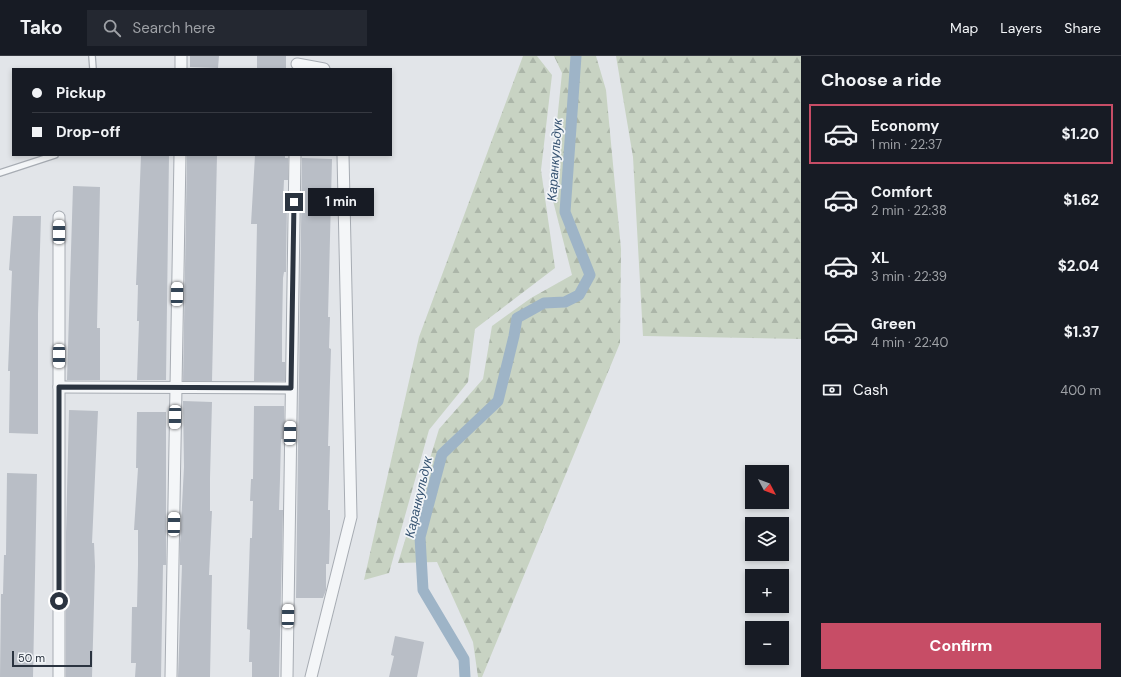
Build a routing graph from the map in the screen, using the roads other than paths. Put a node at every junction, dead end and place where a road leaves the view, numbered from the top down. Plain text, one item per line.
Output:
1 (92, 56) edge
2 (181, 56) edge
3 (297, 63) edge
4 (92, 68) edge
5 (181, 68) edge
6 (320, 68) edge
7 (52, 156) edge
8 (180, 156) edge
9 (295, 156) edge
10 (343, 156) edge
11 (0, 174) edge
12 (59, 217) dead end
13 (59, 387) junction
14 (176, 387) junction
15 (291, 388) junction
16 (59, 677) edge
17 (171, 677) edge
18 (287, 677) edge
19 (311, 677) edge

1 - 4 lane
2 - 5 street
3 - 6 street
7 - 11 lane
8 - 14 street
9 - 15 street
10 - 19 street
12 - 13 street
13 - 14 street
13 - 16 street
14 - 15 street
14 - 17 street
15 - 18 street

